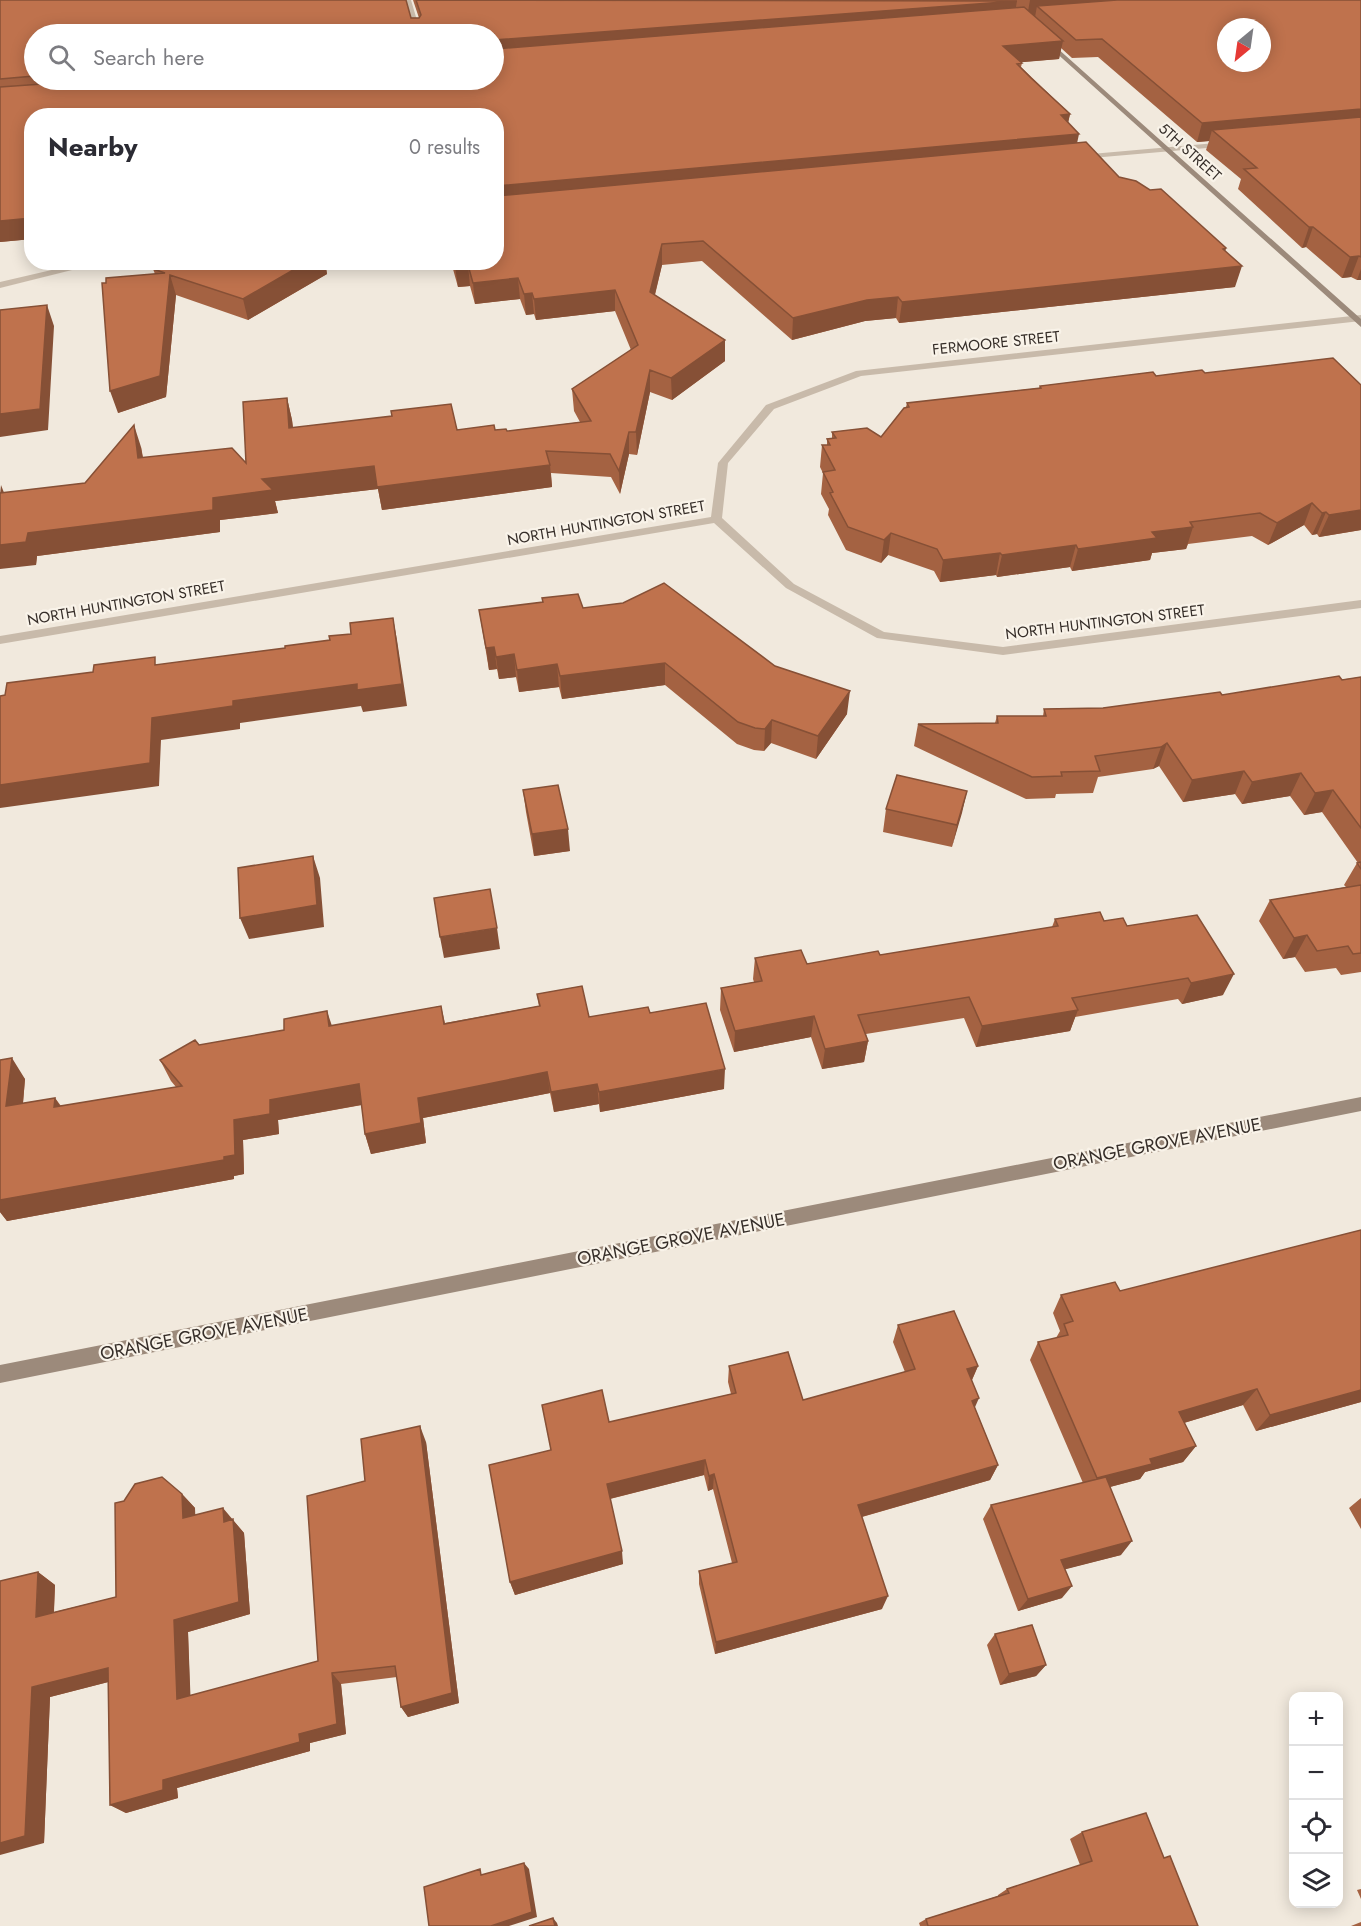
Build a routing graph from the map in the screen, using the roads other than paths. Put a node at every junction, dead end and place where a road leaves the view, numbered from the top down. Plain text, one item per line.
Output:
1 (408, 0) edge
2 (415, 24) edge
3 (1035, 31) edge
4 (1233, 143) edge
5 (1167, 149) junction
6 (1068, 158) edge
7 (65, 270) edge
8 (0, 285) edge
9 (1359, 320) edge
10 (716, 519) junction
11 (1361, 604) edge
12 (0, 640) edge
13 (1361, 1104) edge
14 (0, 1374) edge

1 - 2 street
3 - 5 street, 5TH STREET
4 - 5 street
5 - 6 street
5 - 9 street, 5TH STREET
7 - 8 street
9 - 10 street, FERMOORE STREET
10 - 11 street, NORTH HUNTINGTON STREET
10 - 12 street, NORTH HUNTINGTON STREET
13 - 14 street, ORANGE GROVE AVENUE

